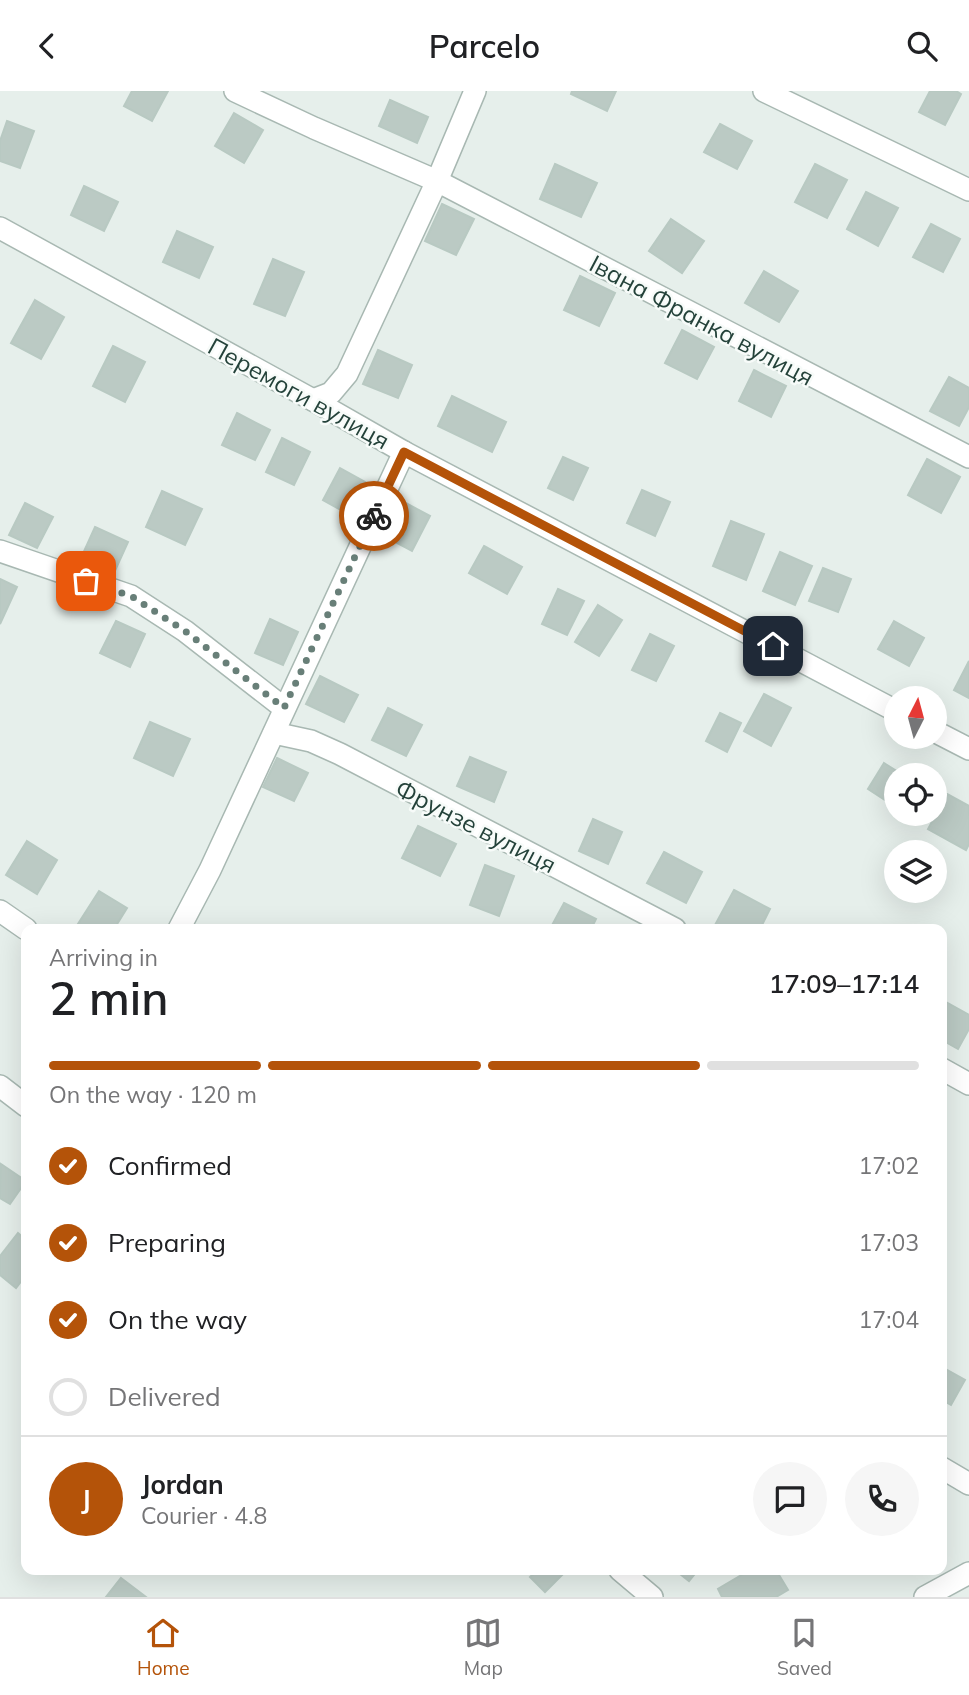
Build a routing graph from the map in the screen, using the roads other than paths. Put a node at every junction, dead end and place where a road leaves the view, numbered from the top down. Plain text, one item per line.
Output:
1 (236, 91) edge
2 (475, 91) edge
3 (764, 91) edge
4 (437, 181) junction
5 (969, 190) edge
6 (0, 228) edge
7 (313, 400) junction
8 (404, 452) junction
9 (969, 457) edge
10 (0, 551) edge
11 (884, 705) edge
12 (284, 708) junction
13 (274, 733) junction
14 (947, 738) edge
15 (969, 749) edge
16 (0, 911) edge
17 (182, 924) edge
18 (665, 924) edge
19 (21, 926) edge
20 (947, 1072) edge
21 (969, 1084) edge
22 (0, 1086) edge
23 (21, 1102) edge
24 (947, 1471) edge
25 (969, 1484) edge
26 (969, 1573) edge
27 (626, 1575) edge
28 (652, 1597) edge
29 (925, 1597) edge

1 - 4 street, Івана Франка вулиця
2 - 4 street
3 - 5 street
4 - 7 street
4 - 9 street, Івана Франка вулиця
6 - 7 street, Перемоги вулиця
7 - 8 street, Перемоги вулиця
8 - 11 street, Перемоги вулиця
8 - 12 street
10 - 12 street
12 - 13 street
13 - 17 street
13 - 18 street, Фрунзе вулиця
14 - 15 street
16 - 19 street
20 - 21 street
22 - 23 street
24 - 25 street
26 - 29 street
27 - 28 street

